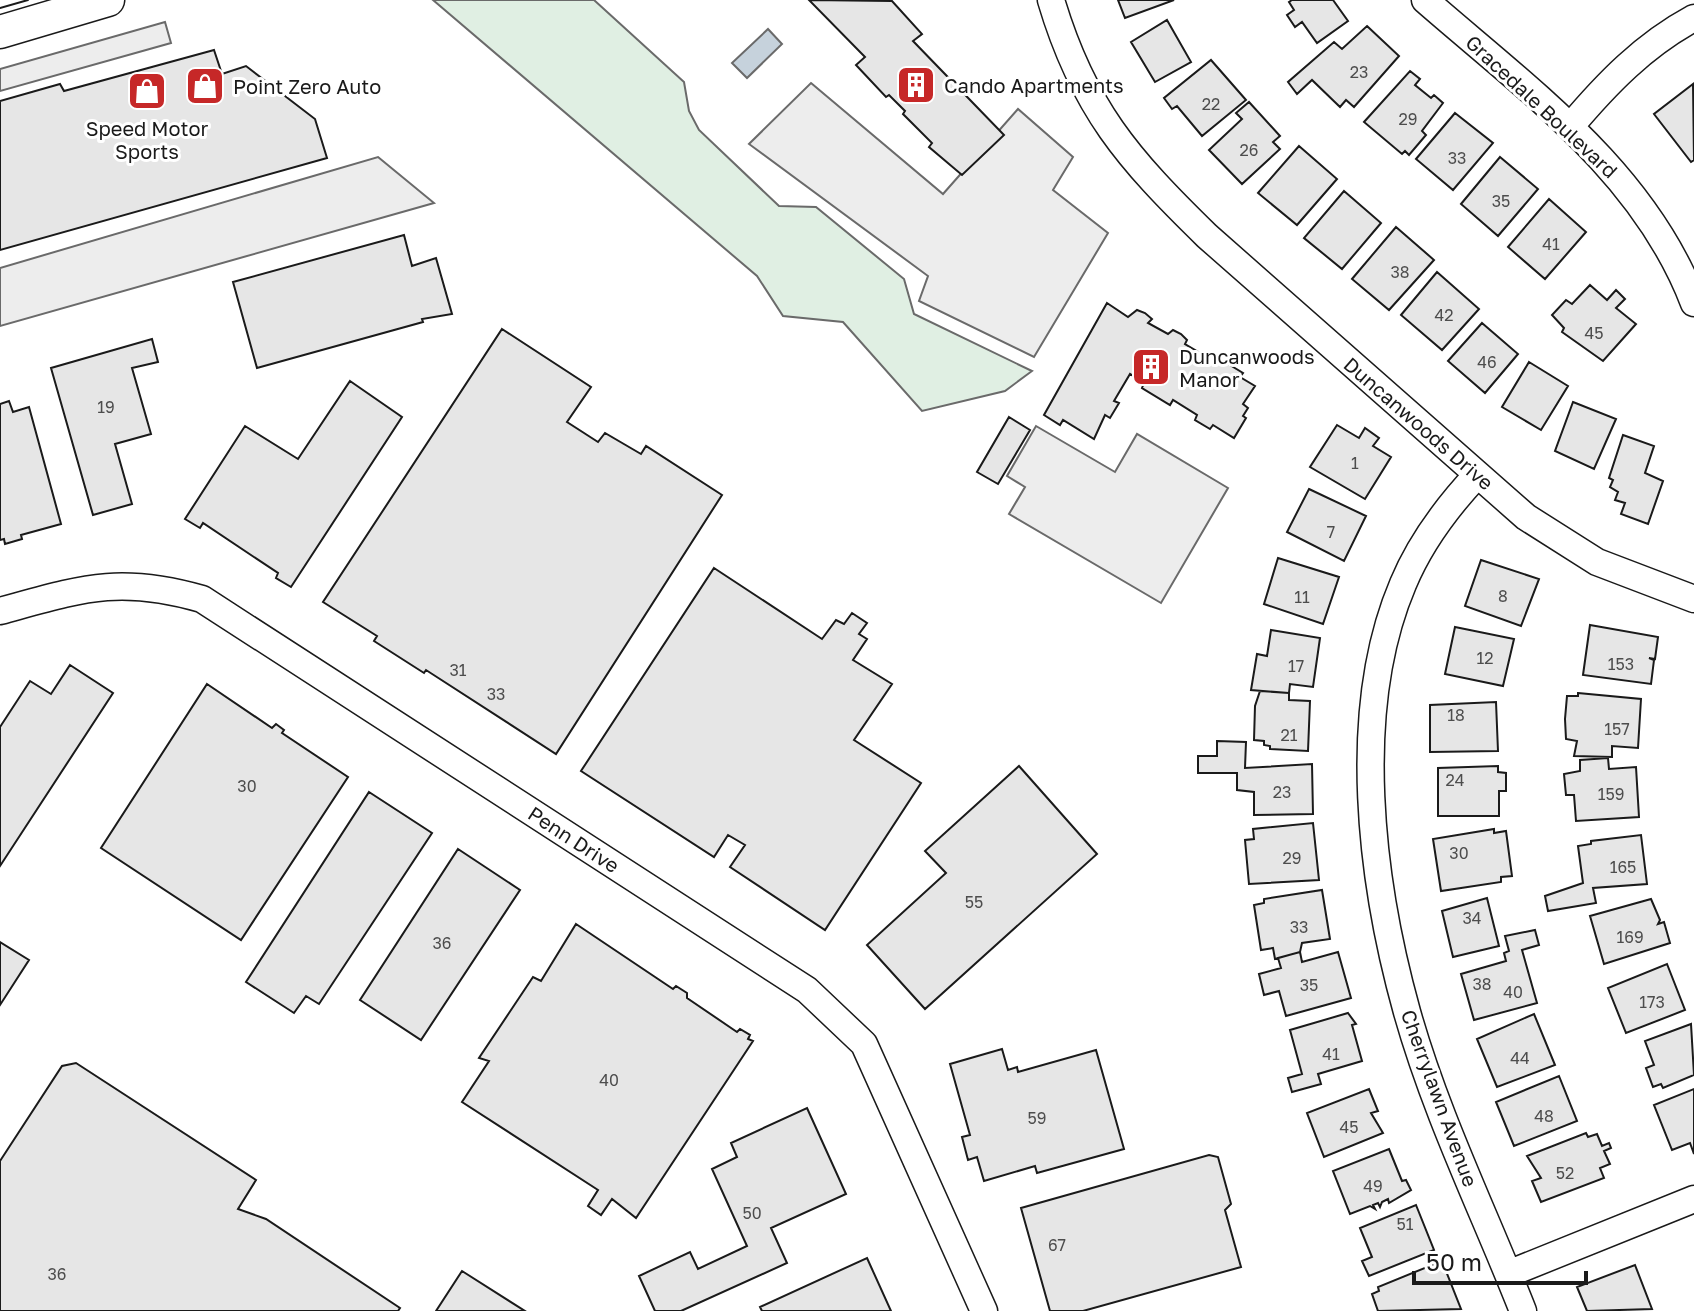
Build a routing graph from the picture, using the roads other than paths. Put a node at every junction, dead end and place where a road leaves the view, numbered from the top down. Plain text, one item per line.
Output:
1 (108, 0) edge
2 (1051, 0) edge
3 (1425, 0) edge
4 (1694, 18) edge
5 (0, 32) edge
6 (1570, 127) junction
7 (1694, 303) edge
8 (1477, 475) junction
9 (1694, 599) edge
10 (0, 611) edge
11 (1694, 1199) edge
12 (1508, 1274) junction
13 (984, 1311) edge
14 (1523, 1311) edge

1 - 5 main road
2 - 8 street, Duncanwoods Drive
3 - 6 street, Gracedale Boulevard
4 - 6 street
6 - 7 street, Gracedale Boulevard
8 - 9 street, Duncanwoods Drive
8 - 12 street, Cherrylawn Avenue
10 - 13 street, Penn Drive
11 - 12 street
12 - 14 street, Cherrylawn Avenue

